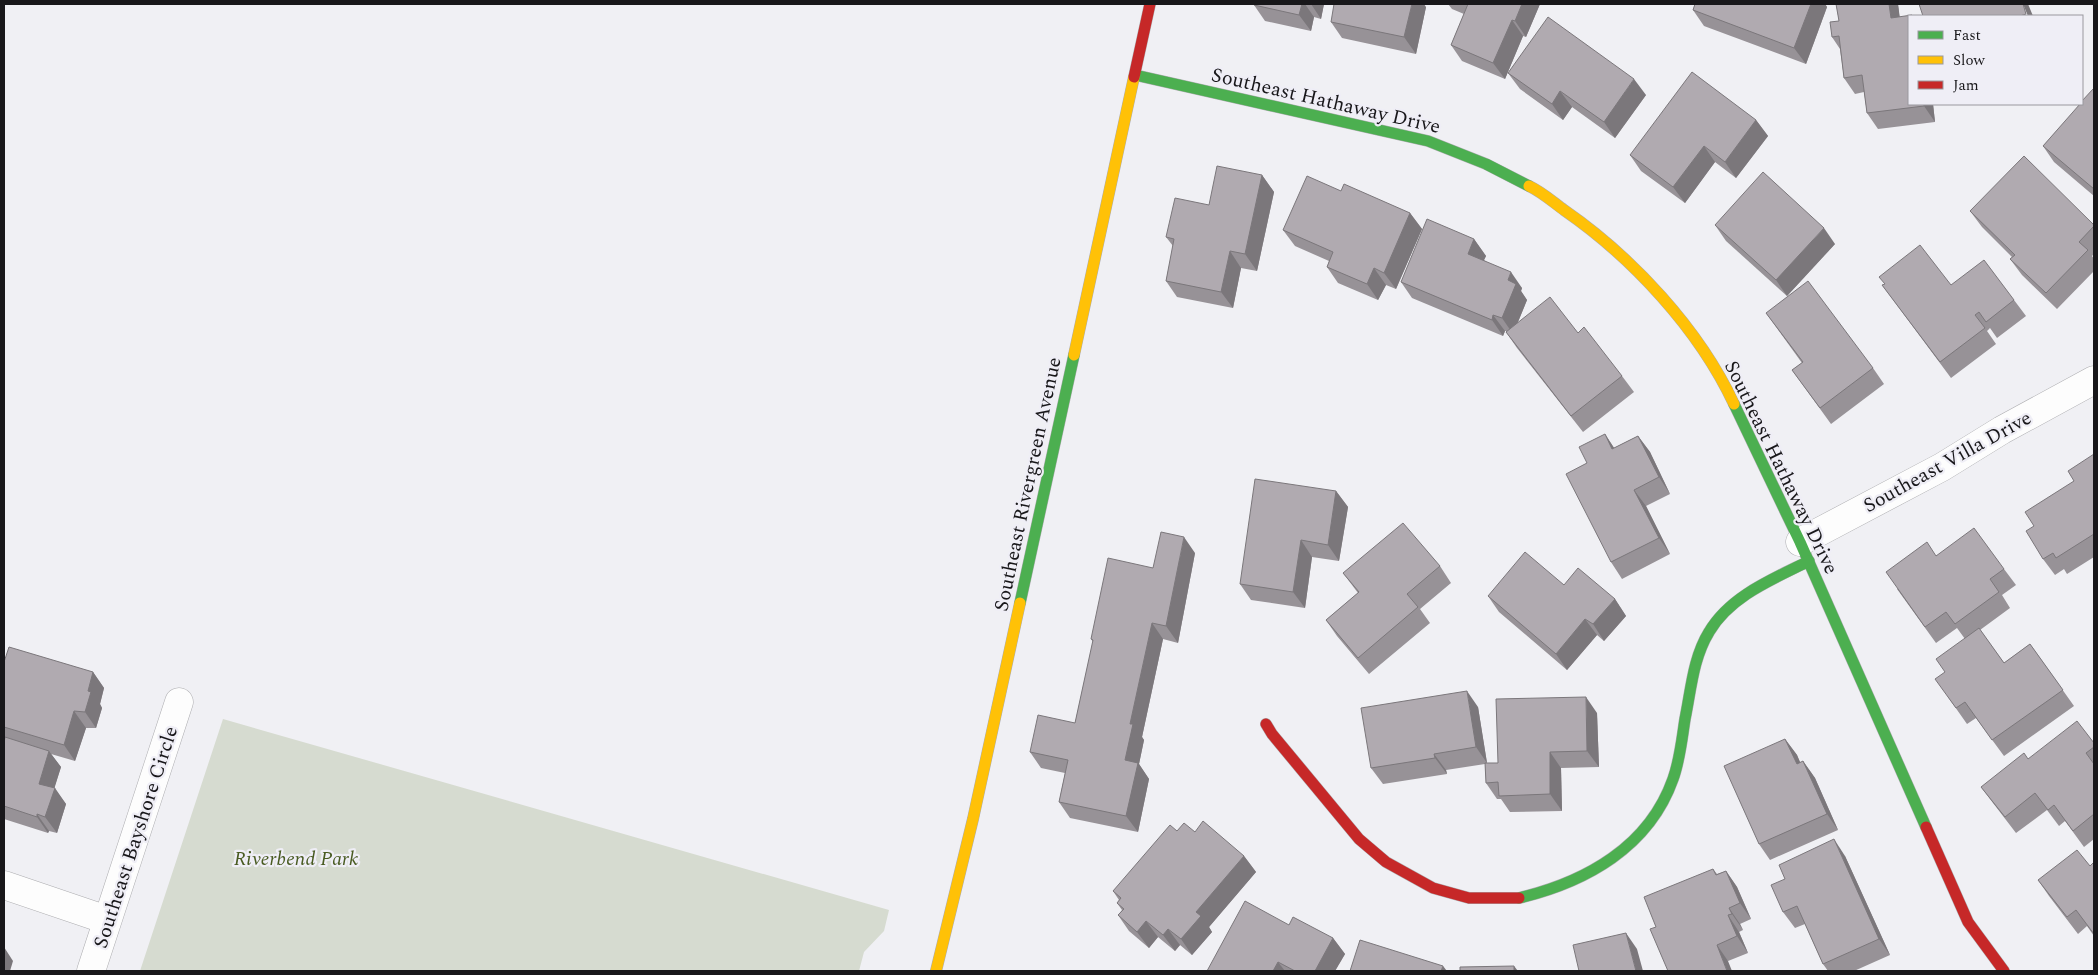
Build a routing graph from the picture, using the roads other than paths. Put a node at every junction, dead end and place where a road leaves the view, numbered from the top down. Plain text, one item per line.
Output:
1 (1150, 4) edge
2 (1136, 75) junction
3 (2094, 380) edge
4 (1805, 552) junction
5 (180, 702) dead end
6 (1266, 724) dead end
7 (4, 885) edge
8 (107, 920) junction
9 (91, 971) edge
10 (936, 971) edge
11 (2004, 971) edge

1 - 2 street, Southeast Rivergreen Avenue
2 - 4 street, Southeast Hathaway Drive
2 - 10 street, Southeast Rivergreen Avenue
3 - 4 street, Southeast Villa Drive
4 - 6 street
4 - 11 street, Southeast Hathaway Drive
5 - 8 street, Southeast Bayshore Circle
7 - 8 street
8 - 9 street, Southeast Bayshore Circle

